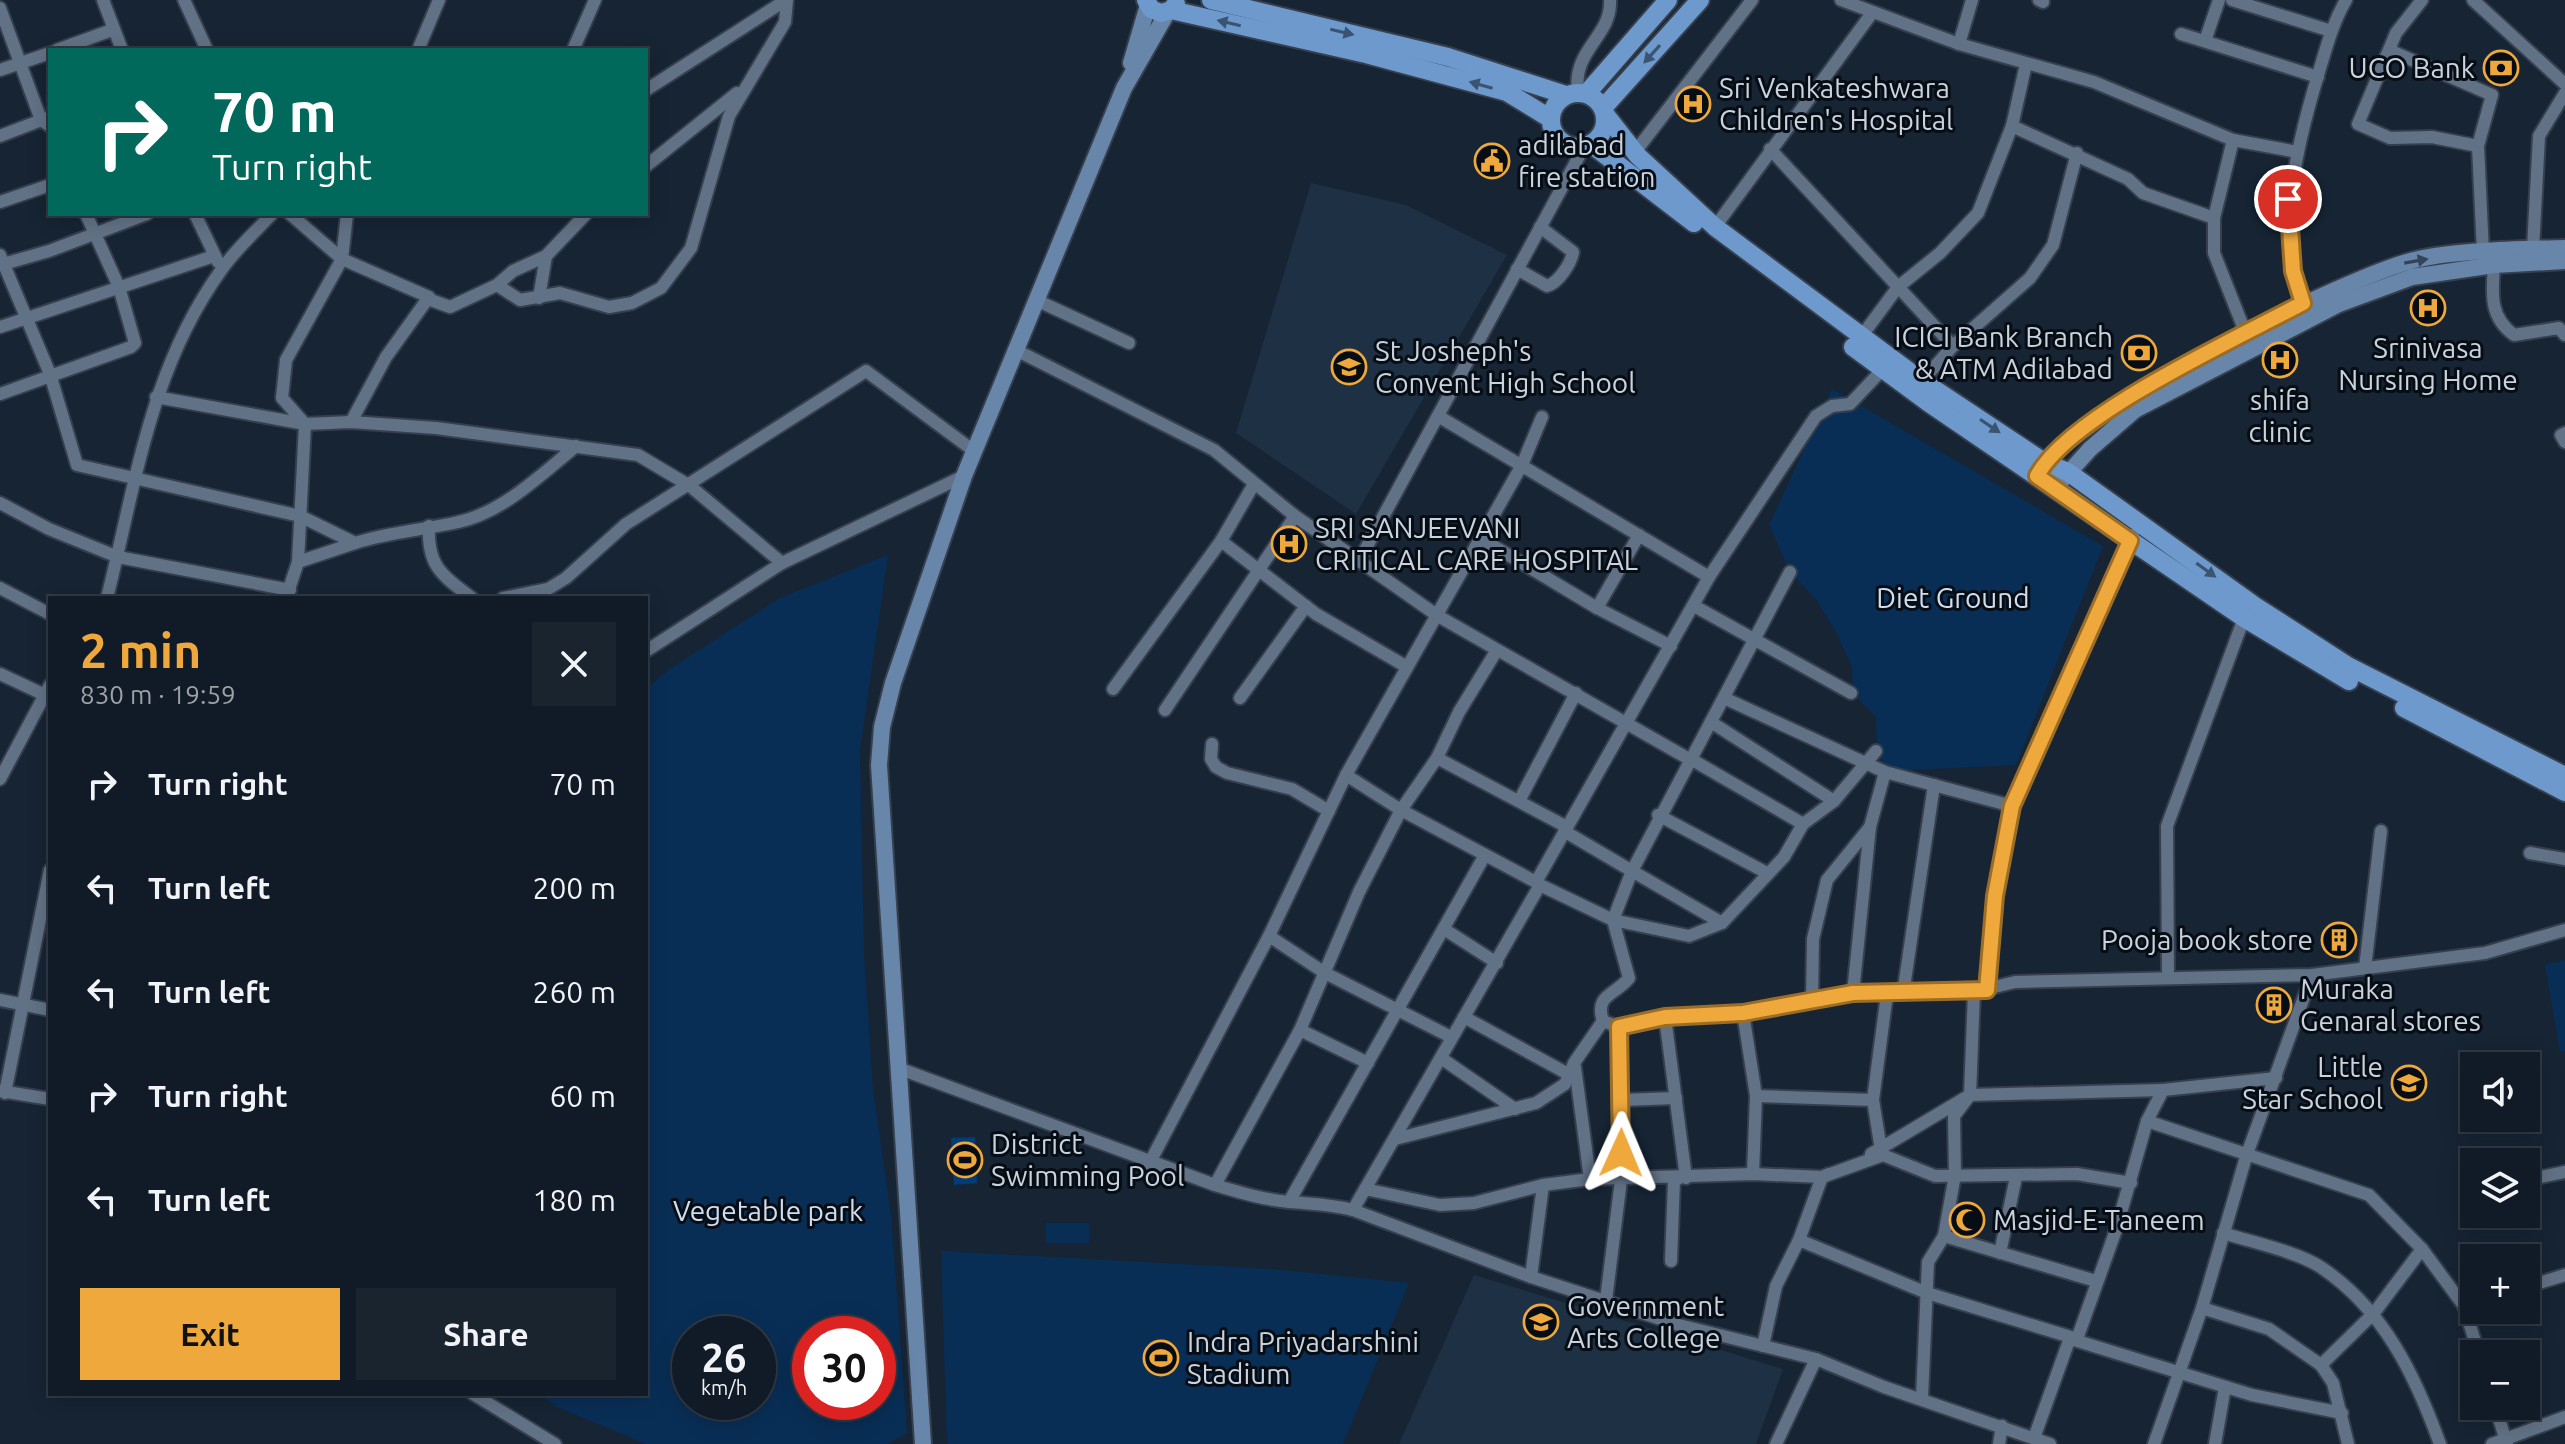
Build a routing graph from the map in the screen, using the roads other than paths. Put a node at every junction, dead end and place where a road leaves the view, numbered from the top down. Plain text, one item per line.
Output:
1 (103, 0) edge
2 (184, 0) edge
3 (439, 0) edge
4 (595, 0) edge
5 (786, 0) edge
6 (1211, 0) edge
7 (1610, 0) edge
8 (1668, 0) edge
9 (1700, 0) edge
10 (1752, 0) edge
11 (1841, 0) edge
12 (1972, 0) edge
13 (2219, 0) edge
14 (2232, 0) edge
15 (2271, 0) edge
16 (2346, 0) edge
17 (2422, 0) edge
18 (2473, 0) edge
19 (1147, 2) edge
20 (0, 8) edge
21 (1172, 8) edge
22 (1872, 13) junction
23 (2266, 13) junction
24 (112, 30) junction
25 (2331, 31) junction
26 (2181, 34) dead end
27 (2205, 41) junction
28 (1959, 44) junction
29 (62, 48) edge
30 (121, 48) edge
31 (204, 48) edge
32 (419, 48) edge
33 (574, 48) edge
34 (2389, 50) junction
35 (48, 54) edge
36 (22, 63) junction
37 (2026, 64) junction
38 (0, 70) edge
39 (2318, 77) junction
40 (2565, 84) edge
41 (744, 88) junction
42 (1124, 88) junction
43 (648, 89) edge
44 (1577, 93) junction
45 (2565, 93) edge
46 (1604, 111) junction
47 (1551, 119) junction
48 (47, 121) edge
49 (2012, 126) junction
50 (0, 136) edge
51 (2233, 140) junction
52 (1588, 145) junction
53 (2478, 146) junction
54 (1770, 149) junction
55 (1635, 152) junction
56 (2298, 152) junction
57 (2077, 153) junction
58 (648, 164) edge
59 (48, 186) edge
60 (0, 202) edge
61 (87, 216) edge
62 (142, 216) edge
63 (196, 216) edge
64 (270, 216) edge
65 (292, 216) edge
66 (347, 216) edge
67 (584, 216) edge
68 (2214, 218) junction
69 (1540, 227) junction
70 (1715, 227) junction
71 (96, 233) junction
72 (2565, 248) edge
73 (2533, 249) junction
74 (214, 256) junction
75 (546, 256) junction
76 (342, 259) junction
77 (2488, 259) junction
78 (1, 261) edge
79 (2565, 261) edge
80 (222, 268) junction
81 (1517, 269) junction
82 (543, 273) junction
83 (497, 285) junction
84 (119, 287) junction
85 (1898, 287) junction
86 (560, 293) junction
87 (539, 298) junction
88 (428, 299) junction
89 (1036, 300) junction
90 (2306, 311) junction
91 (28, 316) junction
92 (0, 327) edge
93 (2246, 334) junction
94 (2565, 335) edge
95 (1861, 337) junction
96 (1129, 343) dead end
97 (1953, 346) junction
98 (1016, 350) junction
99 (1883, 369) junction
100 (50, 374) junction
101 (1922, 381) junction
102 (0, 394) edge
103 (156, 397) junction
104 (1438, 416) junction
105 (1542, 417) dead end
106 (351, 422) junction
107 (305, 424) junction
108 (2565, 433) edge
109 (2565, 442) edge
110 (576, 446) junction
111 (974, 451) junction
112 (1522, 465) junction
113 (2041, 469) junction
114 (2068, 472) junction
115 (964, 476) junction
116 (133, 478) junction
117 (1254, 484) junction
118 (690, 486) junction
119 (2055, 488) junction
120 (0, 503) edge
121 (300, 516) junction
122 (1295, 516) junction
123 (2140, 522) junction
124 (429, 526) junction
125 (1639, 535) junction
126 (1480, 538) junction
127 (1221, 541) junction
128 (2130, 541) junction
129 (355, 543) junction
130 (118, 557) junction
131 (1359, 561) junction
132 (298, 562) junction
133 (782, 563) junction
134 (1257, 570) junction
135 (1790, 572) dead end
136 (113, 574) junction
137 (1709, 577) junction
138 (0, 588) edge
139 (288, 594) edge
140 (99, 596) edge
141 (108, 596) edge
142 (470, 596) edge
143 (513, 596) edge
144 (1306, 606) junction
145 (1696, 607) junction
146 (1597, 608) junction
147 (48, 613) edge
148 (1438, 616) junction
149 (2244, 618) junction
150 (1755, 639) junction
151 (1671, 646) junction
152 (648, 650) edge
153 (1497, 650) junction
154 (1407, 667) junction
155 (0, 674) edge
156 (1113, 689) dead end
157 (48, 690) edge
158 (1576, 693) junction
159 (1851, 693) dead end
160 (1240, 698) dead end
161 (1724, 698) junction
162 (1165, 710) dead end
163 (1711, 722) junction
164 (1628, 725) junction
165 (1212, 744) dead end
166 (1876, 751) dead end
167 (1437, 758) junction
168 (1689, 759) junction
169 (1863, 762) junction
170 (1, 772) edge
171 (1885, 772) junction
172 (1346, 775) junction
173 (2565, 776) edge
174 (1934, 785) junction
175 (2565, 792) edge
176 (1519, 801) junction
177 (1834, 801) junction
178 (2012, 806) junction
179 (1401, 810) junction
180 (1329, 811) junction
181 (1658, 815) junction
182 (1803, 824) junction
183 (1870, 827) junction
184 (1565, 829) junction
185 (2381, 831) dead end
186 (2530, 853) dead end
187 (1485, 855) junction
188 (2565, 859) edge
189 (1632, 871) junction
190 (1767, 873) junction
191 (1538, 883) junction
192 (48, 888) edge
193 (1613, 920) junction
194 (1722, 923) junction
195 (44, 925) edge
196 (1444, 929) junction
197 (2565, 930) edge
198 (1269, 936) junction
199 (1497, 963) junction
200 (2365, 968) junction
201 (1325, 973) junction
202 (2312, 975) junction
203 (2168, 978) junction
204 (1987, 990) junction
205 (1974, 992) junction
206 (1853, 993) junction
207 (1887, 994) junction
208 (1903, 994) junction
209 (0, 1000) edge
210 (1812, 1002) junction
211 (25, 1003) junction
212 (48, 1009) edge
213 (1399, 1012) junction
214 (1743, 1013) junction
215 (1464, 1017) junction
216 (1665, 1017) junction
217 (1603, 1021) junction
218 (1619, 1027) junction
219 (1300, 1030) junction
220 (1451, 1037) junction
221 (1441, 1058) junction
222 (1368, 1063) junction
223 (898, 1068) junction
224 (1572, 1069) junction
225 (2276, 1078) junction
226 (2163, 1090) junction
227 (3, 1092) edge
228 (1970, 1095) junction
229 (1756, 1096) junction
230 (1676, 1098) junction
231 (48, 1099) edge
232 (1622, 1100) junction
233 (1873, 1100) junction
234 (1515, 1109) junction
235 (2147, 1121) junction
236 (1395, 1139) junction
237 (1881, 1150) junction
238 (2246, 1157) junction
239 (1149, 1164) junction
240 (2565, 1172) edge
241 (1753, 1174) junction
242 (1955, 1175) junction
243 (1822, 1177) junction
244 (2016, 1177) junction
245 (2540, 1177) edge
246 (1682, 1178) junction
247 (1590, 1179) junction
248 (1621, 1180) junction
249 (2131, 1183) junction
250 (1215, 1185) junction
251 (1543, 1185) junction
252 (1365, 1189) junction
253 (1289, 1202) junction
254 (1353, 1210) junction
255 (2223, 1233) junction
256 (1944, 1236) junction
257 (1799, 1240) junction
258 (2422, 1249) junction
259 (2000, 1253) junction
260 (1671, 1261) dead end
261 (2565, 1275) edge
262 (1531, 1277) junction
263 (2096, 1281) junction
264 (2540, 1283) edge
265 (1927, 1293) junction
266 (2460, 1293) edge
267 (1606, 1300) junction
268 (2202, 1308) junction
269 (2374, 1313) junction
270 (2074, 1339) junction
271 (1763, 1346) junction
272 (1816, 1359) junction
273 (2321, 1365) junction
274 (2177, 1373) junction
275 (2225, 1387) junction
276 (476, 1396) edge
277 (1922, 1398) junction
278 (2342, 1413) junction
279 (2565, 1417) edge
280 (2497, 1420) edge
281 (2002, 1426) junction
282 (2034, 1438) junction
283 (2501, 1442) edge
284 (555, 1444) edge
285 (923, 1444) edge
286 (1776, 1444) edge
287 (1999, 1444) edge
288 (2050, 1444) edge
289 (2154, 1444) edge
290 (2215, 1444) edge
291 (2348, 1444) edge
292 (2440, 1444) edge

1 - 24 street
2 - 31 street
3 - 32 street
4 - 33 street
5 - 41 street
5 - 43 street
6 -> 44 main road
7 - 44 street
8 - 44 main road
9 -> 46 main road
10 - 55 street
11 - 22 street
12 - 28 street
13 - 27 street
14 - 23 street
15 - 23 street
16 - 25 street
17 - 34 street
18 - 40 street
19 - 21 main road
19 - 42 main road
20 - 36 street
21 - 42 main road
47 -> 21 main road
22 - 28 street
22 - 54 street
23 - 25 street
24 - 29 street
24 - 30 street
25 - 39 street
26 - 27 street
27 - 39 street
28 - 37 street
34 - 53 street
34 - 53 street
35 - 36 street
36 - 38 street
36 - 48 street
37 - 49 street
37 - 51 street
39 - 56 street
41 - 58 street
41 - 86 street
42 - 89 main road
44 - 46 main road
44 - 47 main road
45 - 73 street
46 - 52 main road
46 - 55 main road
47 - 52 main road
48 - 50 street
49 - 57 street
49 - 85 street
51 - 56 street
51 - 68 street
52 - 69 street
52 - 99 main road
53 - 77 street
54 - 70 street
54 - 85 street
55 - 70 main road
56 - 90 street
57 - 68 street
57 - 97 street
59 - 60 street
61 - 71 street
62 - 71 street
63 - 74 street
64 - 80 street
65 - 76 street
66 - 76 street
67 - 75 street
68 - 93 street
69 - 81 street
69 - 81 street
70 - 95 main road
71 - 78 street
71 - 84 street
72 - 73 main road
73 - 77 main road
74 - 80 street
74 - 84 street
75 - 82 street
75 - 83 street
76 - 88 street
76 - 107 street
77 - 79 main road
77 - 90 main road
77 - 94 street
78 - 91 street
80 - 103 street
81 - 104 street
82 - 86 street
82 - 87 street
83 - 87 street
83 - 88 street
84 - 91 street
84 - 100 street
85 - 95 street
85 - 97 street
86 - 87 street
88 - 106 street
89 - 96 street
89 - 98 main road
90 - 93 main road
90 - 114 main road
91 - 92 street
91 - 100 street
93 - 113 main road
95 - 101 main road
97 - 101 street
98 - 111 main road
98 - 117 street
99 - 113 main road
99 - 137 street
100 - 102 street
100 - 116 street
101 -> 113 main road
103 - 107 street
103 - 116 street
104 - 112 street
104 - 131 street
105 - 112 street
106 - 107 street
106 - 110 street
107 - 121 street
108 - 109 street
110 - 118 street
110 - 124 street
111 - 115 main road
111 - 118 street
112 - 125 street
112 - 126 street
113 - 114 main road
113 - 119 main road
114 - 119 main road
114 - 123 main road
115 - 133 street
115 - 223 main road
116 - 121 street
116 - 130 street
117 - 122 street
117 - 127 street
118 - 133 street
118 - 143 street
119 - 128 main road
120 - 130 street
121 - 129 street
121 - 132 street
122 - 131 street
122 - 134 street
123 - 128 street
123 -> 173 main road
124 - 129 street
124 - 142 street
125 - 137 street
125 - 146 street
126 - 146 street
126 - 148 street
127 - 134 street
127 - 156 street
128 - 149 main road
128 - 178 street
129 - 132 street
130 - 136 street
130 - 139 street
131 - 148 street
132 - 139 street
133 - 152 street
134 - 144 street
134 - 162 street
135 - 150 street
136 - 140 street
136 - 141 street
137 - 145 street
138 - 147 street
144 - 154 street
144 - 160 street
145 - 150 street
145 - 151 street
146 - 151 street
148 - 153 street
148 - 154 street
149 - 175 main road
149 - 203 street
150 - 159 street
150 - 161 street
151 - 164 street
153 - 158 street
153 - 167 street
154 - 172 street
155 - 157 street
157 - 170 street
158 - 164 street
158 - 176 street
161 - 163 street
161 - 169 street
163 - 168 street
163 - 177 street
164 - 168 street
164 - 184 street
165 - 180 street
166 - 169 street
167 - 176 street
167 - 179 street
168 - 181 street
168 - 182 street
169 - 171 street
169 - 177 street
171 - 174 street
171 - 183 street
172 - 179 street
172 - 180 street
174 - 178 street
174 - 208 street
176 - 184 street
177 - 182 street
178 - 204 street
179 - 187 street
179 - 201 street
180 - 198 street
181 - 189 street
181 - 190 street
182 - 190 street
183 - 206 street
183 - 210 street
184 - 189 street
184 - 191 street
185 - 200 street
186 - 188 street
187 - 191 street
187 - 196 street
189 - 193 street
189 - 194 street
190 - 194 street
191 - 193 street
191 - 199 street
192 - 195 street
193 - 194 street
193 - 217 street
195 - 211 street
196 - 199 street
196 - 213 street
197 - 200 street
198 - 201 street
198 - 239 street
199 - 215 street
200 - 202 street
201 - 213 street
201 - 219 street
202 - 203 street
202 - 225 street
203 - 204 street
204 - 205 street
205 - 208 street
205 - 228 street
206 - 207 street
206 - 210 street
207 - 208 street
207 - 233 street
209 - 211 street
210 - 214 street
211 - 212 street
211 - 227 street
213 - 220 street
213 - 222 street
214 - 216 street
214 - 229 street
215 - 220 street
215 - 224 street
216 - 218 street
216 - 230 street
217 - 218 street
217 - 224 street
218 - 232 street
219 - 222 street
219 - 250 street
220 - 221 street
221 - 234 street
221 - 236 street
222 - 253 street
223 - 239 street
223 - 285 main road
224 - 234 street
224 - 247 street
225 - 226 street
225 - 238 street
226 - 228 street
226 - 235 street
227 - 231 street
228 - 237 street
228 - 242 street
229 - 233 street
229 - 241 street
230 - 232 street
230 - 246 street
232 - 248 street
233 - 237 street
234 - 236 street
235 - 238 street
235 - 249 street
236 - 252 street
237 - 243 street
238 - 255 street
238 - 258 street
239 - 250 street
240 - 245 street
241 - 243 street
241 - 246 street
242 - 243 street
242 - 244 street
242 - 256 street
243 - 257 street
244 - 249 street
244 - 259 street
246 - 248 street
246 - 260 street
247 - 248 street
247 - 251 street
248 - 267 street
249 - 263 street
250 - 253 street
251 - 252 street
251 - 262 street
252 - 254 street
253 - 254 street
254 - 262 street
255 - 268 street
255 - 269 street
256 - 259 street
256 - 265 street
257 - 265 street
257 - 271 street
258 - 266 street
258 - 269 street
259 - 263 street
261 - 264 street
262 - 267 street
263 - 270 street
265 - 270 street
265 - 277 street
267 - 271 street
268 - 273 street
268 - 274 street
269 - 273 street
269 - 292 street
270 - 274 street
270 - 282 street
271 - 272 street
272 - 277 street
272 - 286 street
273 - 278 street
274 - 275 street
274 - 289 street
275 - 278 street
275 - 290 street
276 - 284 street
277 - 281 street
278 - 291 street
279 - 283 street
280 - 283 street
281 - 282 street
281 - 287 street
282 - 288 street

